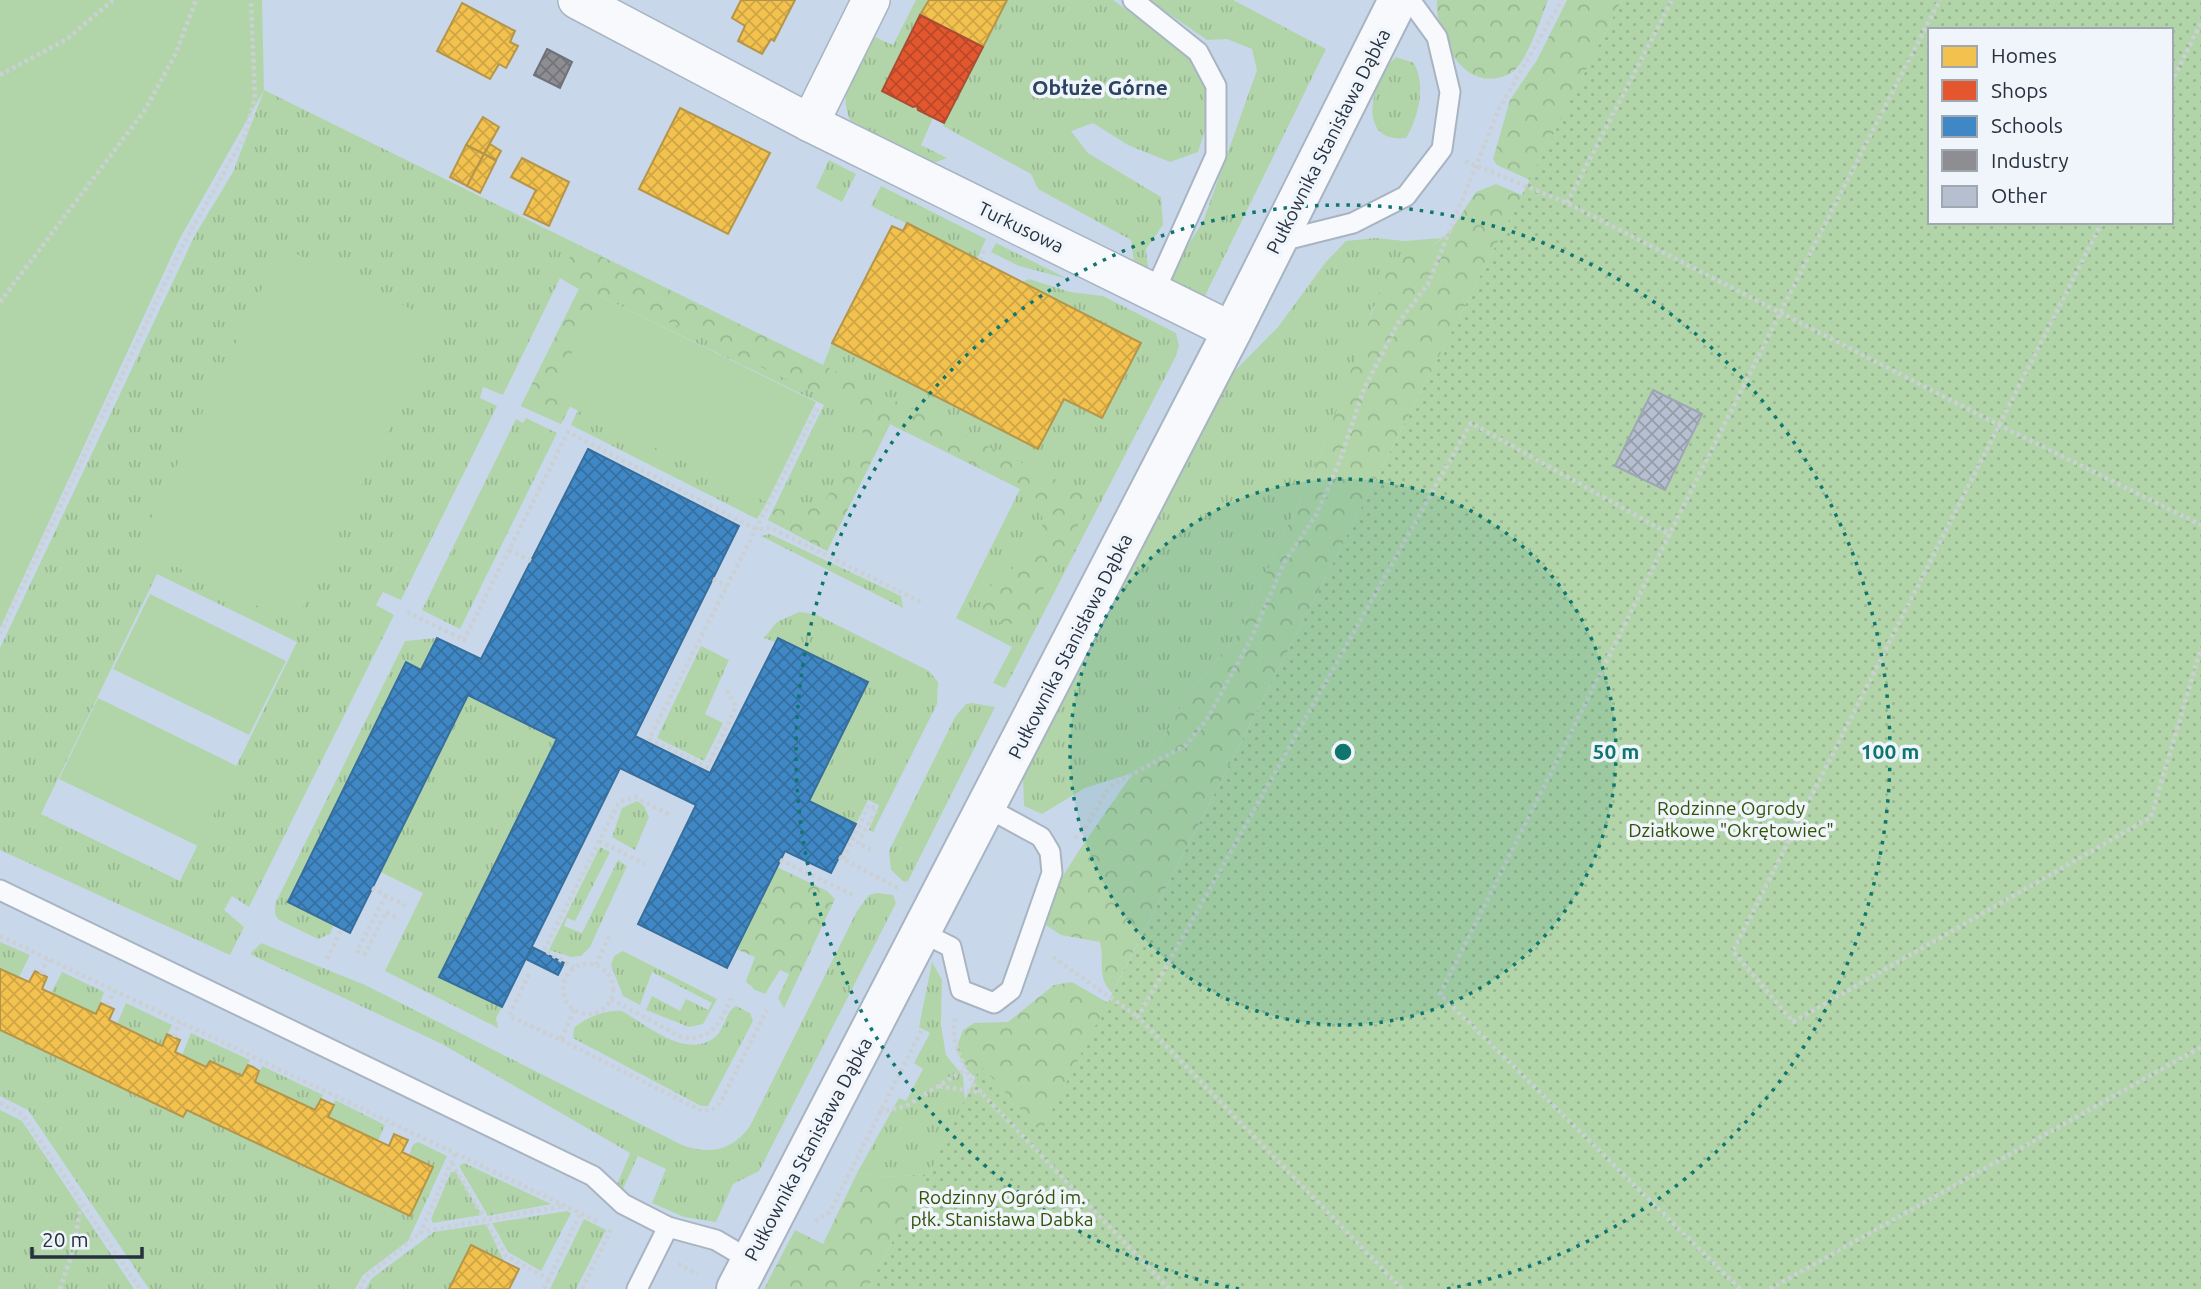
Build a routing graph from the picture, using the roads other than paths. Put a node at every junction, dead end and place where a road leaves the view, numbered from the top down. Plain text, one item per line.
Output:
1 (577, 0) edge
2 (871, 0) edge
3 (1133, 0) edge
4 (1398, 0) edge
5 (1410, 0) edge
6 (810, 123) junction
7 (1276, 242) junction
8 (1154, 293) junction
9 (1232, 331) junction
10 (986, 807) junction
11 (0, 890) edge
12 (921, 932) junction
13 (668, 1227) junction
14 (743, 1274) edge
15 (638, 1289) edge

1 - 6 street, Turkusowa
2 - 6 street
3 - 8 lane
4 - 7 street, Pułkownika Stanisława Dąbka
5 - 7 lane
6 - 8 street, Turkusowa
7 - 9 street, Pułkownika Stanisława Dąbka
8 - 9 street, Turkusowa
9 - 10 street, Pułkownika Stanisława Dąbka
10 - 12 street, Pułkownika Stanisława Dąbka
10 - 12 lane
11 - 13 lane
12 - 14 street, Pułkownika Stanisława Dąbka
13 - 14 lane
13 - 15 lane

